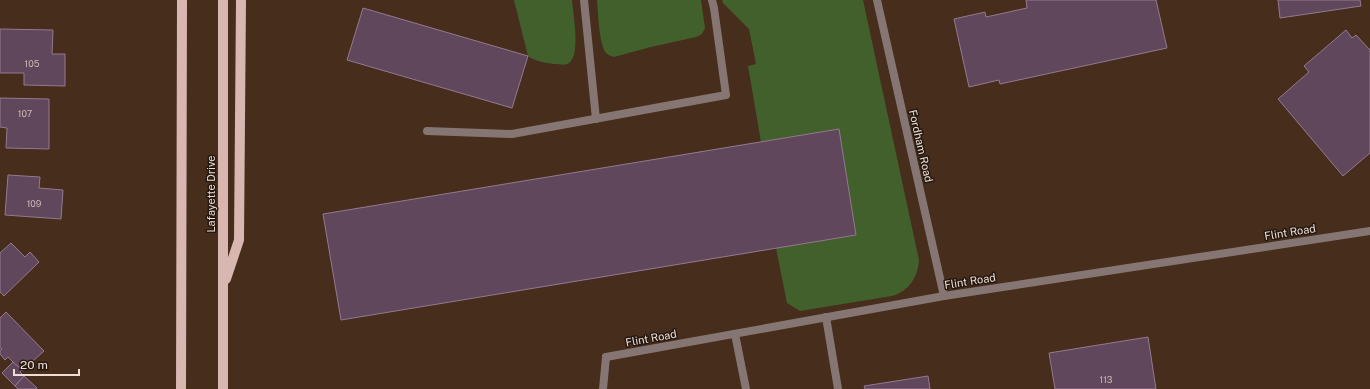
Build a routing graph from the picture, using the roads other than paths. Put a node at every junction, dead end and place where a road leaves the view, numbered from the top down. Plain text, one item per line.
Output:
1 (182, 0) edge
2 (223, 0) edge
3 (241, 0) edge
4 (584, 0) edge
5 (712, 0) edge
6 (878, 0) edge
7 (596, 119) junction
8 (427, 132) dead end
9 (1370, 231) edge
10 (223, 288) junction
11 (944, 296) junction
12 (826, 317) junction
13 (736, 334) junction
14 (181, 389) edge
15 (223, 389) edge
16 (603, 389) edge
17 (746, 389) edge
18 (838, 389) edge

1 - 14 main road
2 - 10 main road, Lafayette Drive
3 - 10 main road
4 - 7 street
5 - 7 street
6 - 11 street, Fordham Road
7 - 8 street
9 - 11 street, Flint Road
10 - 15 main road, Lafayette Drive
11 - 12 street, Flint Road
12 - 13 street, Flint Road
12 - 18 street
13 - 16 street, Flint Road
13 - 17 street

